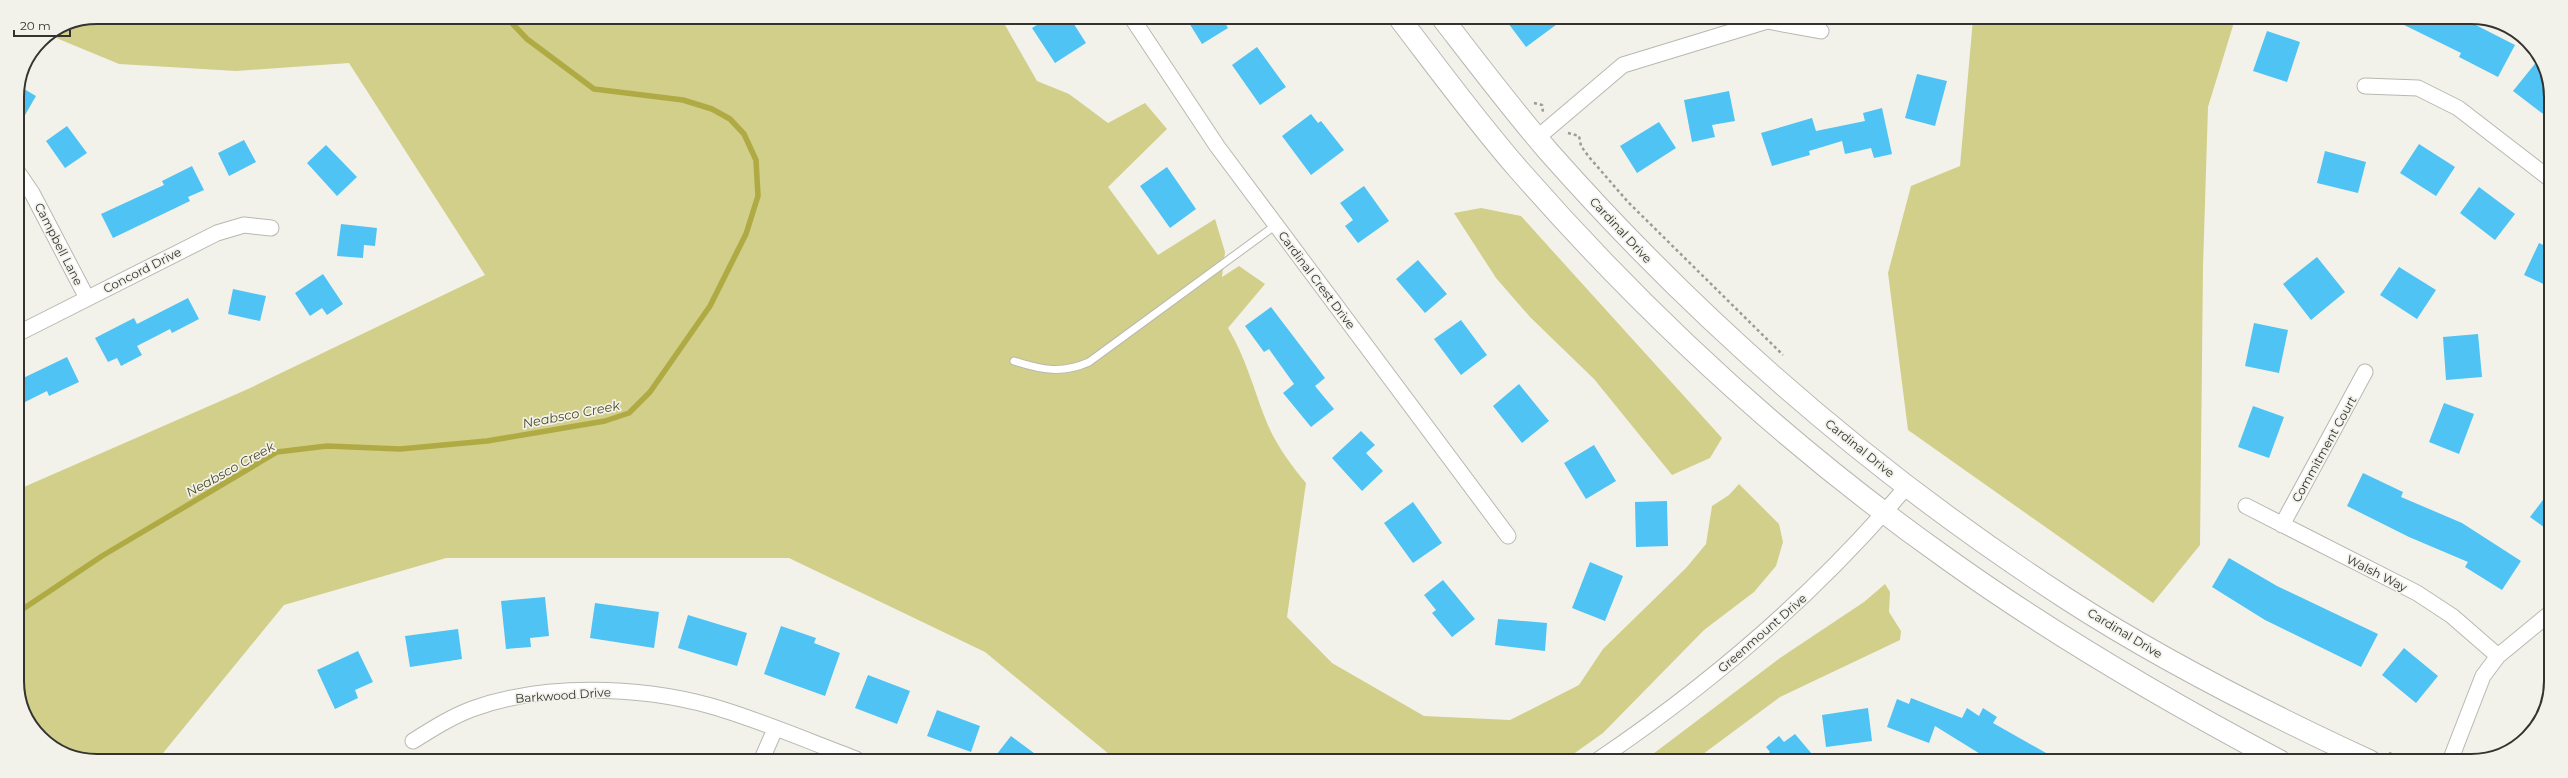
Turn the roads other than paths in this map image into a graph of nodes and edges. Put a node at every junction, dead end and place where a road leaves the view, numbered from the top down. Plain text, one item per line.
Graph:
1 (1136, 24) edge
2 (1405, 24) edge
3 (1447, 24) edge
4 (1757, 24) edge
5 (1783, 24) edge
6 (1821, 31) dead end
7 (2365, 86) dead end
8 (1538, 138) junction
9 (2544, 174) edge
10 (24, 181) edge
11 (1276, 225) junction
12 (271, 228) dead end
13 (87, 298) junction
14 (24, 330) edge
15 (1014, 361) dead end
16 (2365, 372) dead end
17 (1907, 486) junction
18 (2246, 506) dead end
19 (1884, 513) junction
20 (2282, 525) junction
21 (1508, 536) dead end
22 (2544, 618) edge
23 (2498, 656) junction
24 (775, 729) junction
25 (413, 741) dead end
26 (764, 754) edge
27 (842, 754) edge
28 (1606, 754) edge
29 (2267, 754) edge
30 (2373, 754) edge
31 (2453, 754) edge

1 - 11 street, Cardinal Crest Drive
2 - 19 main road
3 - 8 main road, Cardinal Drive
4 - 8 street
5 - 6 street
7 - 9 street
8 - 17 main road, Cardinal Drive
10 - 13 street, Campbell Lane
11 - 15 lane
11 - 21 street, Cardinal Crest Drive
12 - 13 street, Concord Drive
13 - 14 street, Concord Drive
16 - 20 street, Commitment Court
17 - 19 street, Greenmount Drive
17 - 30 main road, Cardinal Drive
18 - 20 street, Walsh Way
19 - 28 street, Greenmount Drive
19 - 29 main road
20 - 23 street, Walsh Way
22 - 23 street
23 - 31 street
24 - 25 street, Barkwood Drive
24 - 26 street
24 - 27 street, Barkwood Drive

